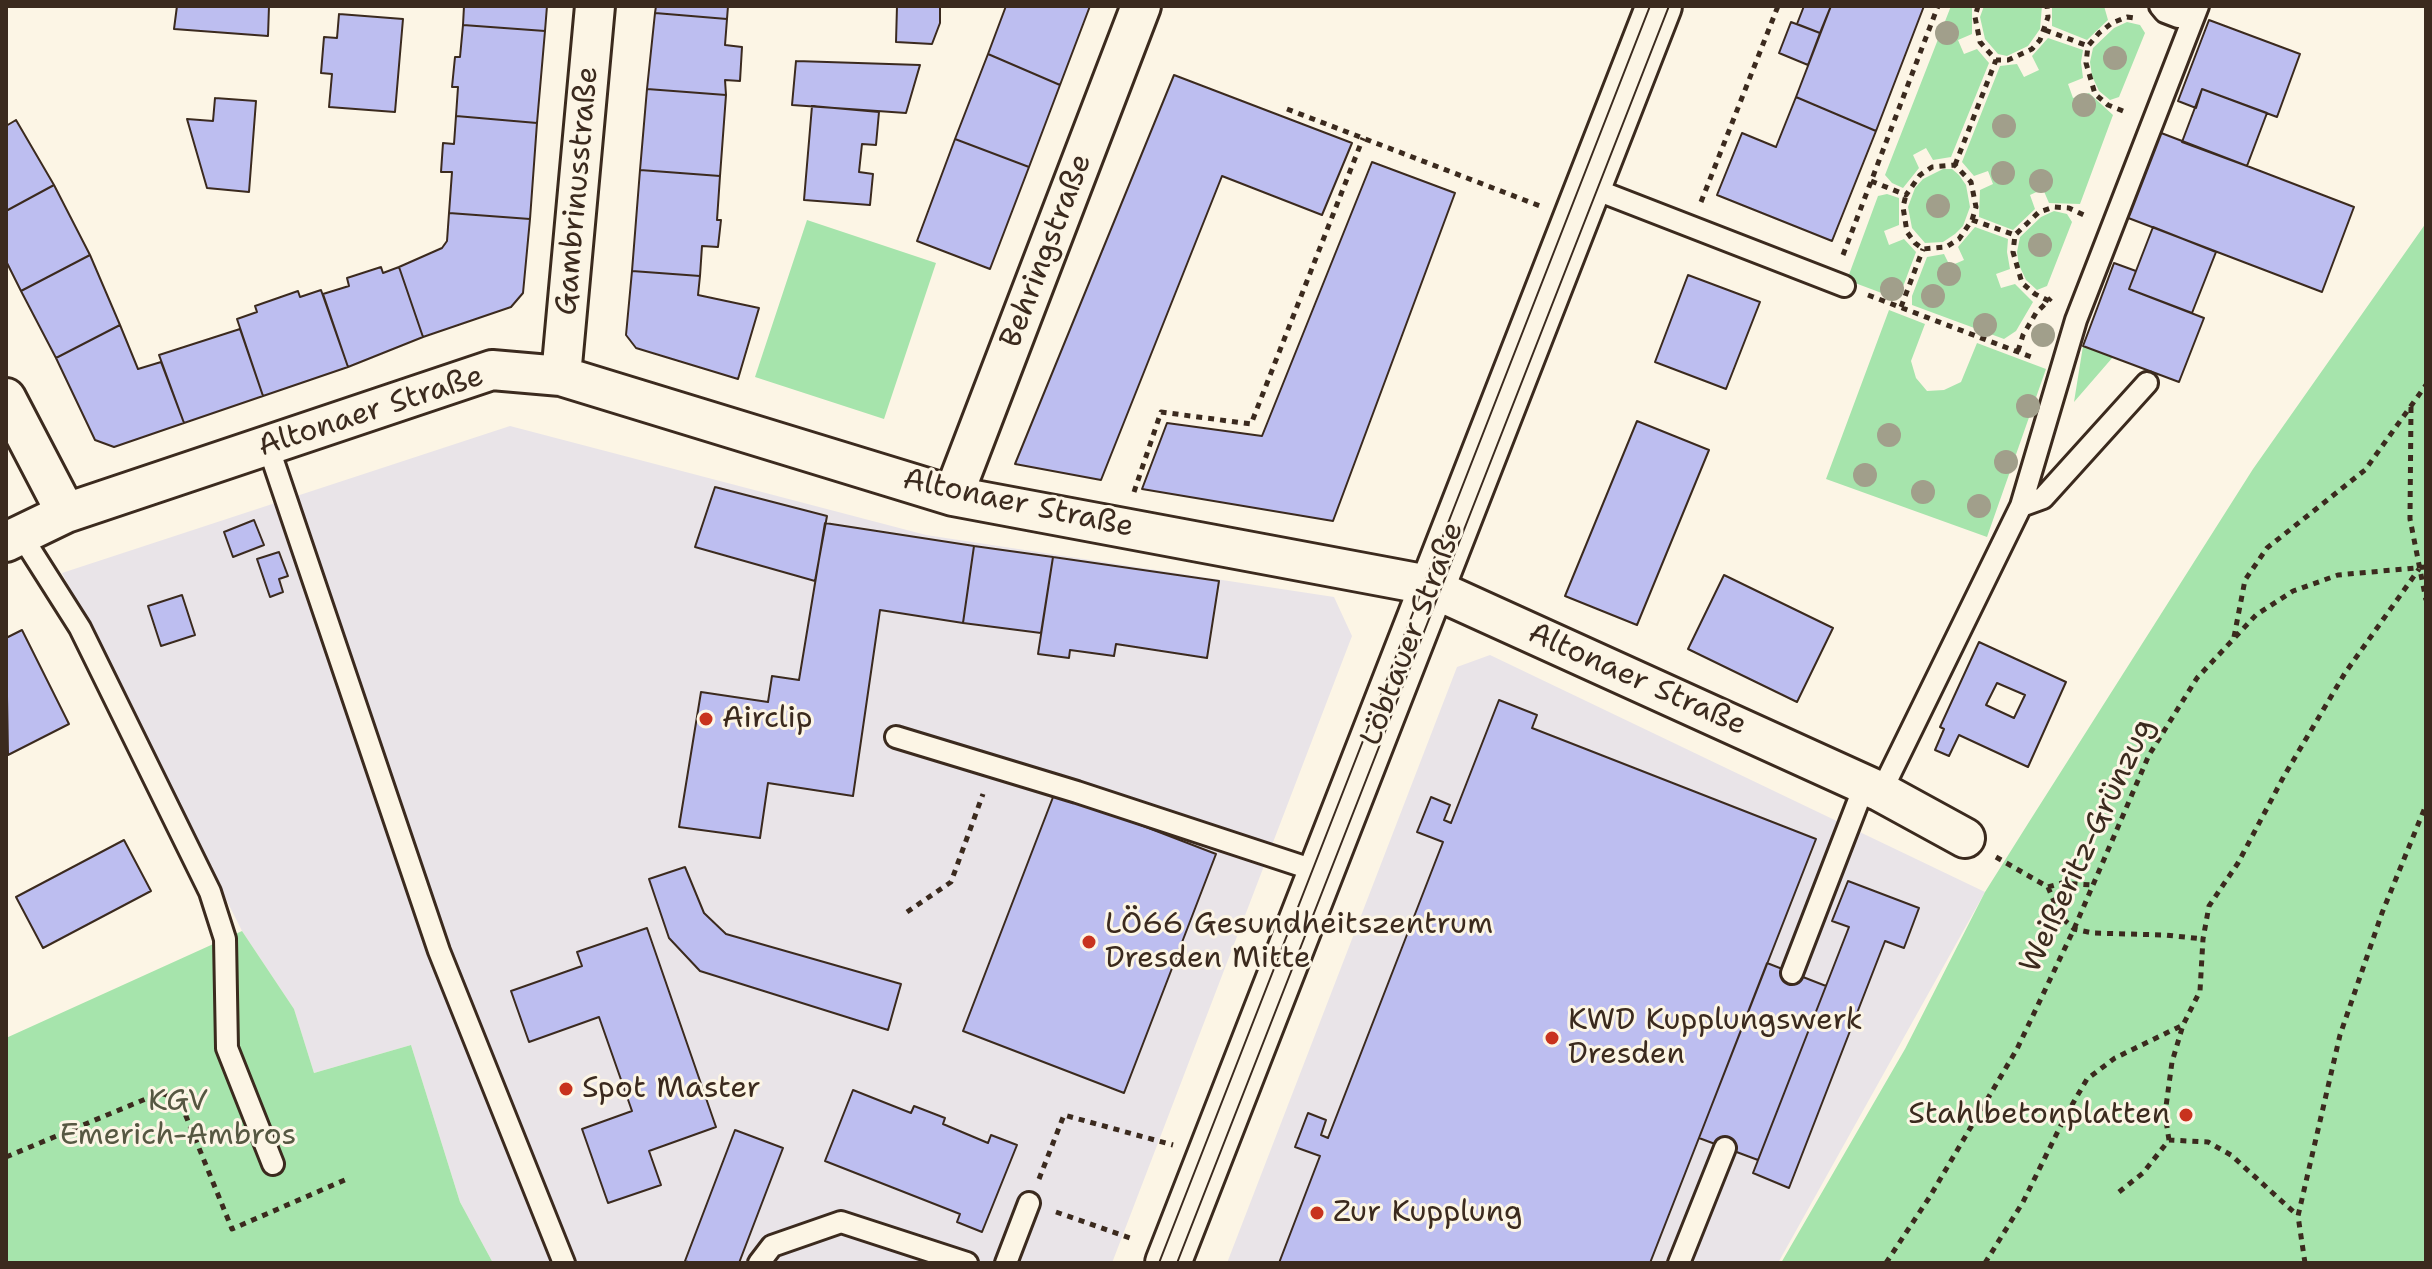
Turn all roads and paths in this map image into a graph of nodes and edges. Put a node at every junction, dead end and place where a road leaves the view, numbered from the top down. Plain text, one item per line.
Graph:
1 (595, 6) edge
2 (1141, 6) edge
3 (1659, 6) edge
4 (1778, 6) edge
5 (1938, 6) edge
6 (1978, 6) edge
7 (2047, 6) edge
8 (2160, 6) edge
9 (2198, 6) edge
10 (2142, 19) dead end
11 (2045, 30) junction
12 (2088, 46) junction
13 (1996, 60) junction
14 (1287, 109) dead end
15 (2123, 111) dead end
16 (1363, 138) junction
17 (1955, 165) junction
18 (1871, 181) junction
19 (1906, 195) dead end
20 (1582, 203) junction
21 (2084, 215) dead end
22 (1972, 220) junction
23 (1691, 227) junction
24 (2015, 235) junction
25 (1923, 249) junction
26 (1839, 283) junction
27 (2050, 301) dead end
28 (1901, 307) junction
29 (2061, 368) junction
30 (561, 376) junction
31 (2147, 383) dead end
32 (2426, 385) edge
33 (6, 398) edge
34 (2411, 407) junction
35 (268, 446) junction
36 (953, 496) junction
37 (2021, 506) junction
38 (66, 513) junction
39 (1122, 527) junction
40 (13, 538) edge
41 (2423, 568) edge
42 (1431, 587) junction
43 (2426, 600) edge
44 (2234, 638) junction
45 (896, 737) dead end
46 (993, 767) junction
47 (1873, 788) junction
48 (2426, 805) edge
49 (1965, 838) joint
50 (1320, 872) junction
51 (2092, 885) junction
52 (2048, 887) junction
53 (907, 912) dead end
54 (2074, 929) junction
55 (2203, 939) junction
56 (1792, 973) dead end
57 (2183, 1025) junction
58 (2169, 1140) junction
59 (1725, 1148) dead end
60 (1210, 1155) junction
61 (6, 1157) edge
62 (273, 1164) dead end
63 (347, 1179) dead end
64 (2119, 1192) dead end
65 (1029, 1203) junction
66 (2298, 1216) junction
67 (1170, 1258) edge
68 (564, 1263) edge
69 (759, 1263) edge
70 (967, 1263) edge
71 (1006, 1263) edge
72 (1679, 1263) edge
73 (1886, 1263) edge
74 (1985, 1263) edge
75 (2305, 1263) edge

1 - 30 street, Gambrinusstraße
2 - 36 street, Behringstraße
3 - 20 main road, Löbtauer Straße
4 - 23 path
5 - 18 path
6 - 13 path
7 - 11 path
8 - 9 lane
9 - 29 lane
10 - 12 path
11 - 12 path
11 - 13 path
12 - 15 path
13 - 17 path
14 - 16 path
16 - 20 path
16 - 39 path
17 - 18 path
17 - 22 path
18 - 26 path
19 - 25 path
20 - 23 lane
20 - 42 main road, Löbtauer Straße
21 - 24 path
22 - 24 path
22 - 25 path
23 - 26 lane
24 - 27 path
25 - 28 path
26 - 28 path
28 - 29 path
29 - 37 lane
30 - 35 street, Altonaer Straße
30 - 36 street, Altonaer Straße
31 - 37 lane
32 - 34 path
33 - 38 street
34 - 41 path
34 - 44 path
35 - 38 street, Altonaer Straße
35 - 68 lane
36 - 39 street, Altonaer Straße
37 - 47 lane
38 - 40 street, Altonaer Straße
39 - 42 street, Altonaer Straße
40 - 62 lane
41 - 43 path
41 - 44 path, Weißeritz-Grünzug
41 - 55 path
42 - 47 street, Altonaer Straße
42 - 50 main road, Löbtauer Straße
44 - 51 path, Weißeritz-Grünzug
45 - 46 lane
46 - 50 lane
46 - 53 path
47 - 49 street, Altonaer Straße
47 - 56 lane
48 - 66 path
49 - 52 path
50 - 60 main road, Löbtauer Straße
51 - 52 path
51 - 54 path, Weißeritz-Grünzug
52 - 54 path
54 - 55 path
54 - 73 path, Weißeritz-Grünzug
55 - 57 path
57 - 58 path
57 - 74 path
58 - 64 path
58 - 66 path
59 - 72 lane
60 - 65 path
60 - 67 main road, Löbtauer Straße
61 - 63 path
65 - 67 path
65 - 71 lane
66 - 75 path
69 - 70 lane

